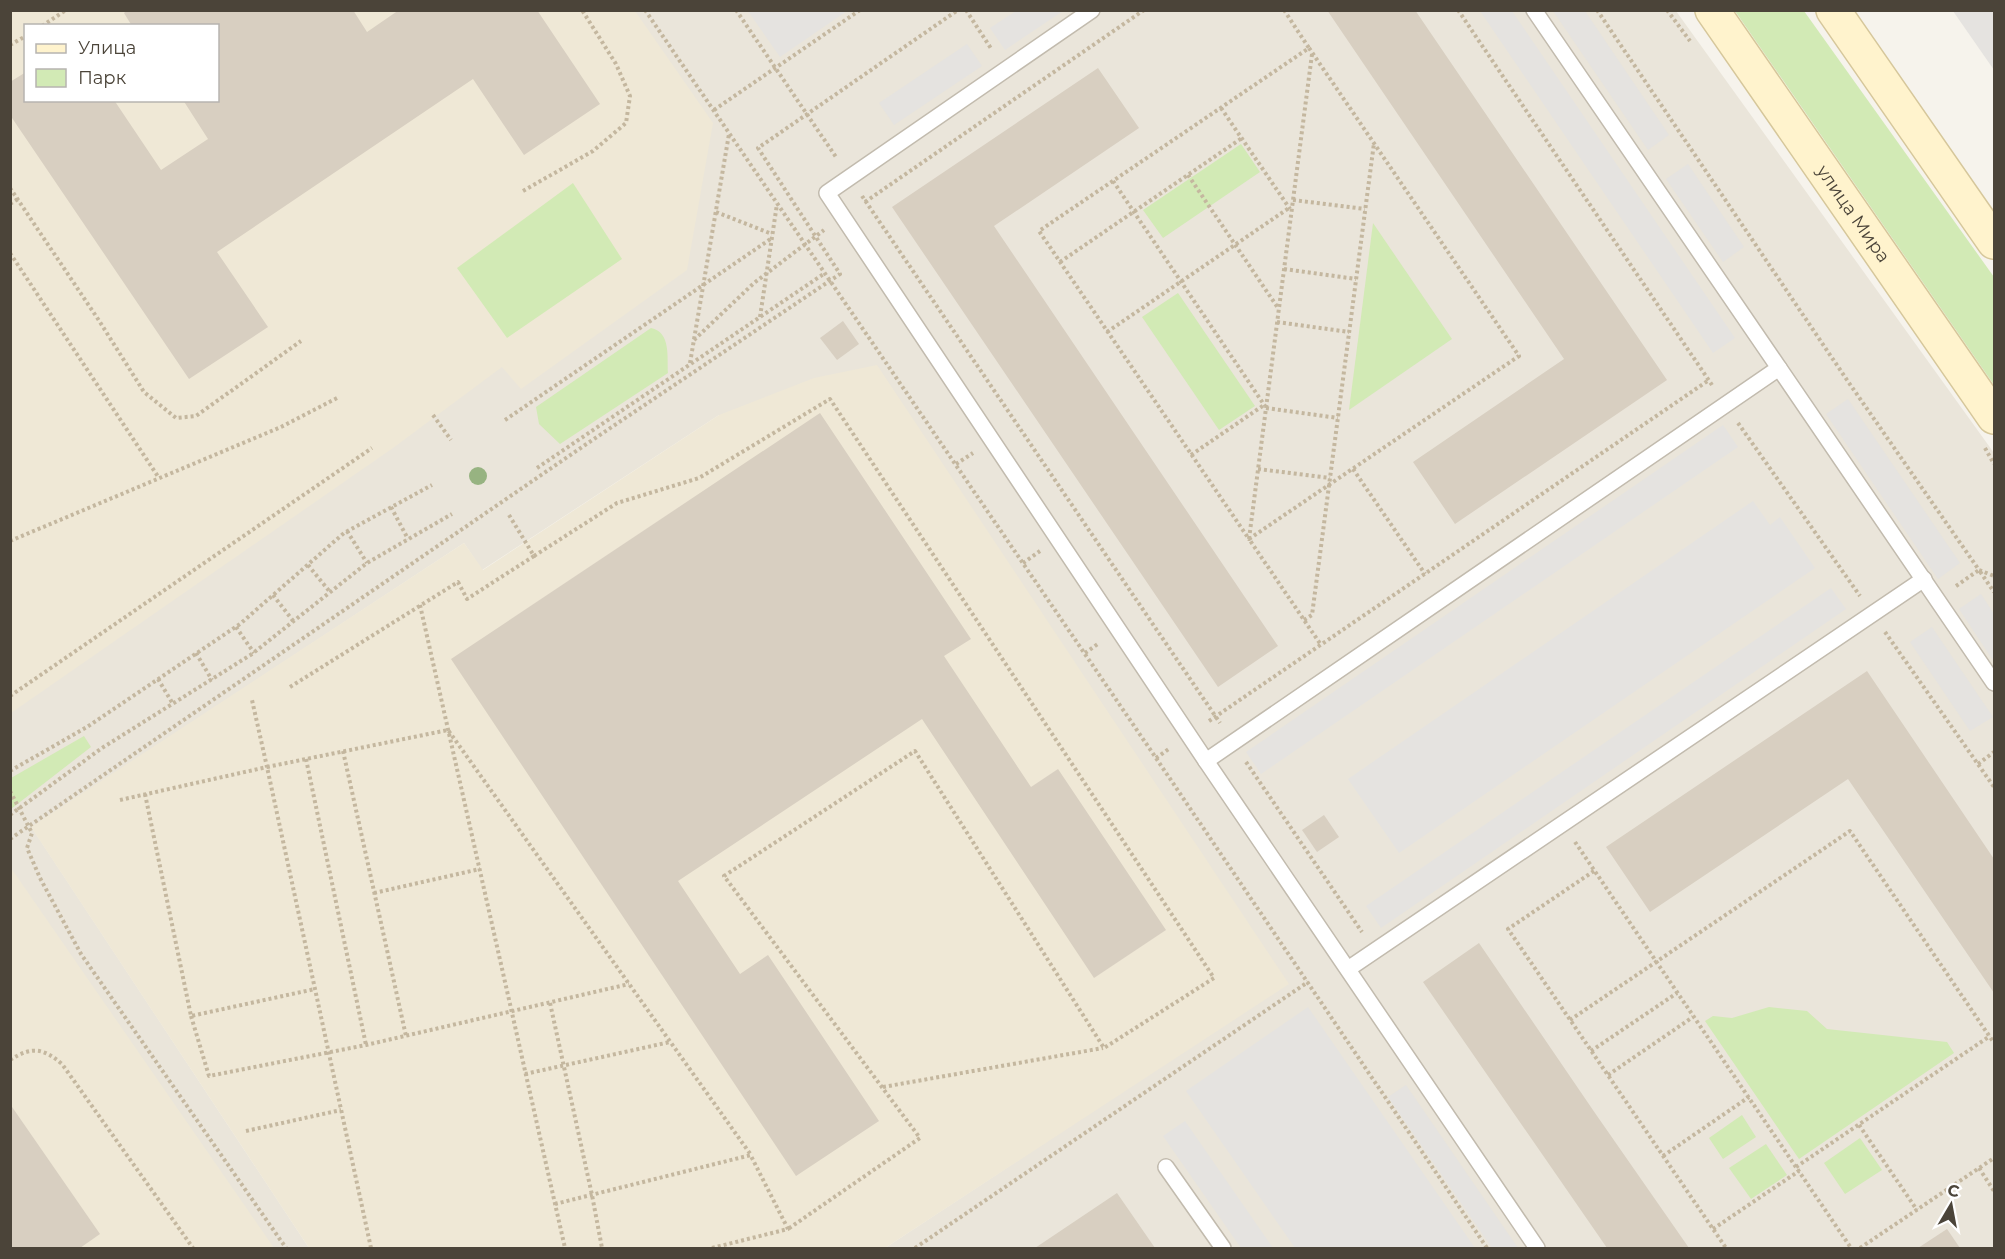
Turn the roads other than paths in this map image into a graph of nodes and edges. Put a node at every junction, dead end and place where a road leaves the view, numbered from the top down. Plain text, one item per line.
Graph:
1 (1092, 10) edge
2 (1534, 10) edge
3 (1712, 10) edge
4 (1833, 10) edge
5 (1995, 242) edge
6 (1779, 368) junction
7 (1995, 417) edge
8 (1924, 579) junction
9 (1995, 683) edge
10 (1206, 761) junction
11 (1348, 969) junction
12 (1166, 1167) dead end
13 (1223, 1248) edge
14 (1537, 1248) edge

1 - 10 lane
2 - 6 lane
3 - 7 main road, улица Мира
4 - 5 main road
6 - 8 lane
6 - 10 lane
8 - 9 lane
8 - 11 lane
10 - 11 lane
11 - 14 lane
12 - 13 lane

